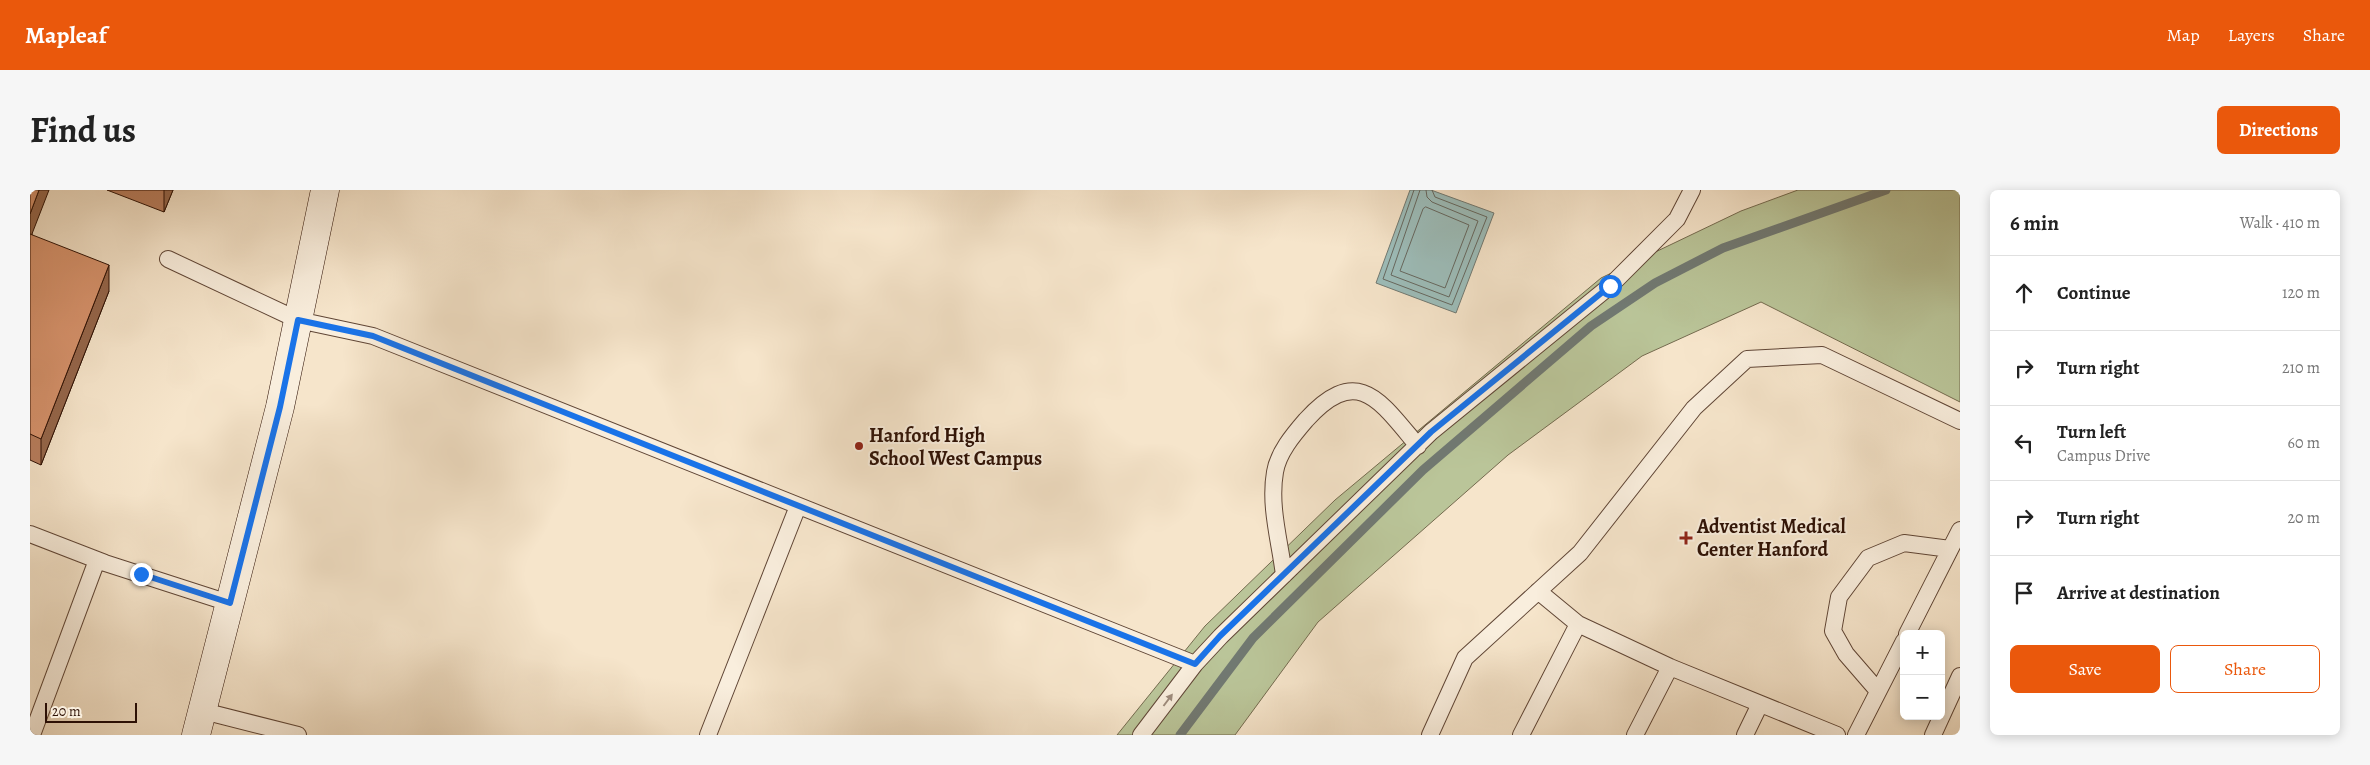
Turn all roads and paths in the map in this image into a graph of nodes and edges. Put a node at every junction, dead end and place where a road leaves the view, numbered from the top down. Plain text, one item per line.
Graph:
1 (325, 190) edge
2 (1692, 190) edge
3 (168, 259) dead end
4 (298, 320) junction
5 (1960, 421) edge
6 (1418, 446) junction
7 (798, 506) junction
8 (1960, 530) edge
9 (30, 534) edge
10 (1950, 549) junction
11 (97, 560) junction
12 (1284, 575) junction
13 (1538, 591) junction
14 (230, 603) junction
15 (1578, 624) junction
16 (1910, 630) edge
17 (1900, 649) edge
18 (1195, 664) junction
19 (1670, 667) junction
20 (1960, 676) edge
21 (1878, 691) junction
22 (1760, 704) junction
23 (199, 723) edge
24 (32, 735) edge
25 (298, 735) edge
26 (708, 735) edge
27 (1141, 735) edge
28 (1430, 735) edge
29 (1521, 735) edge
30 (1635, 735) edge
31 (1745, 735) edge
32 (1837, 735) edge
33 (1856, 735) edge
34 (1933, 735) edge

1 - 4 street
2 - 6 lane
3 - 4 lane
4 - 7 lane
4 - 14 street
5 - 13 lane
6 - 12 lane
6 - 12 lane
7 - 18 lane
7 - 26 lane
8 - 10 lane
9 - 11 lane
10 - 16 lane
10 - 21 lane
11 - 14 lane
11 - 24 lane
12 - 18 lane
13 - 15 lane
13 - 28 lane
14 - 23 street
15 - 19 lane
15 - 29 lane
17 - 21 lane
27 -> 18 lane
19 - 22 lane
19 - 30 lane
20 - 34 lane
21 - 33 lane
22 - 31 lane
22 - 32 lane
23 - 25 lane

